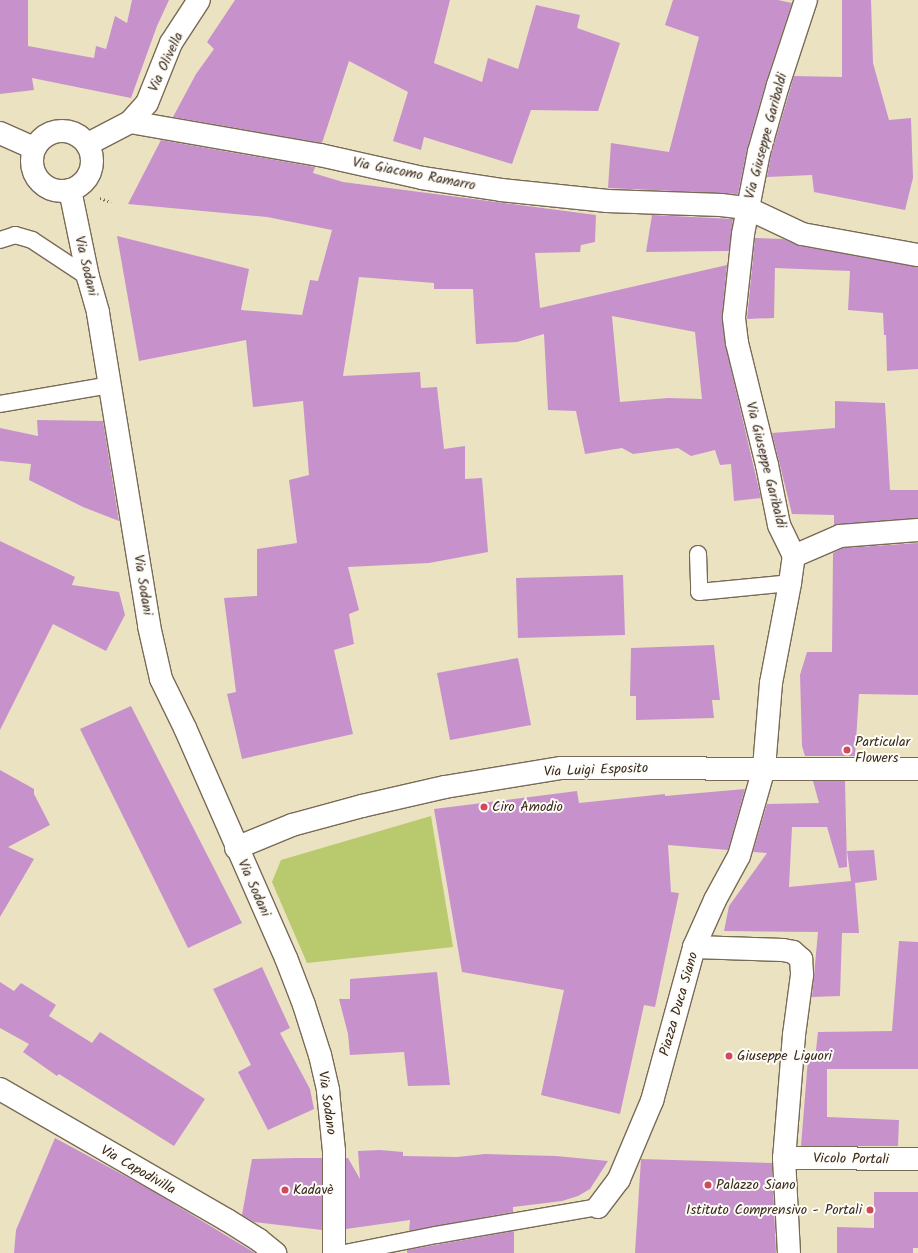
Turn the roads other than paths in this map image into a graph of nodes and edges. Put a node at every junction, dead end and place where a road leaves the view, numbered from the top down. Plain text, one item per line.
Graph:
1 (199, 0) edge
2 (806, 0) edge
3 (130, 122) junction
4 (0, 133) edge
5 (88, 144) junction
6 (34, 148) junction
7 (70, 190) junction
8 (747, 208) junction
9 (0, 240) edge
10 (918, 255) edge
11 (88, 277) junction
12 (110, 385) junction
13 (0, 404) edge
14 (918, 530) edge
15 (698, 554) dead end
16 (794, 556) junction
17 (790, 583) junction
18 (764, 768) junction
19 (918, 768) edge
20 (236, 848) junction
21 (694, 946) junction
22 (286, 958) joint
23 (0, 1089) edge
24 (784, 1158) junction
25 (918, 1159) edge
26 (598, 1206) joint
27 (275, 1253) edge
28 (334, 1253) edge
29 (345, 1253) edge
30 (789, 1253) edge

1 - 3 street, Via Olivella
2 - 8 street, Via Giuseppe Garibaldi
3 - 5 street
3 - 8 street, Via Giacomo Ramarro
4 - 6 street
5 - 6 street
5 - 7 street
6 - 7 street
7 - 11 street, Via Sodani
8 - 10 street, Via Giacomo Ramarro
8 - 16 street, Via Giuseppe Garibaldi
9 - 11 lane
11 - 12 street, Via Sodani
12 - 13 lane
12 - 20 street, Via Sodani
14 - 16 street
15 - 17 lane
16 - 17 street
17 - 18 street
18 - 19 street, Via Luigi Esposito
18 - 20 street, Via Luigi Esposito
18 - 21 street
20 - 22 street, Via Sodani
21 - 24 street, Piazza Duca Siano
21 - 26 street, Piazza Duca Siano
22 - 28 street, Via Sodano
23 - 27 street, Via Capodivilla
24 - 25 street, Vicolo Portali
24 - 30 street
26 - 29 lane

